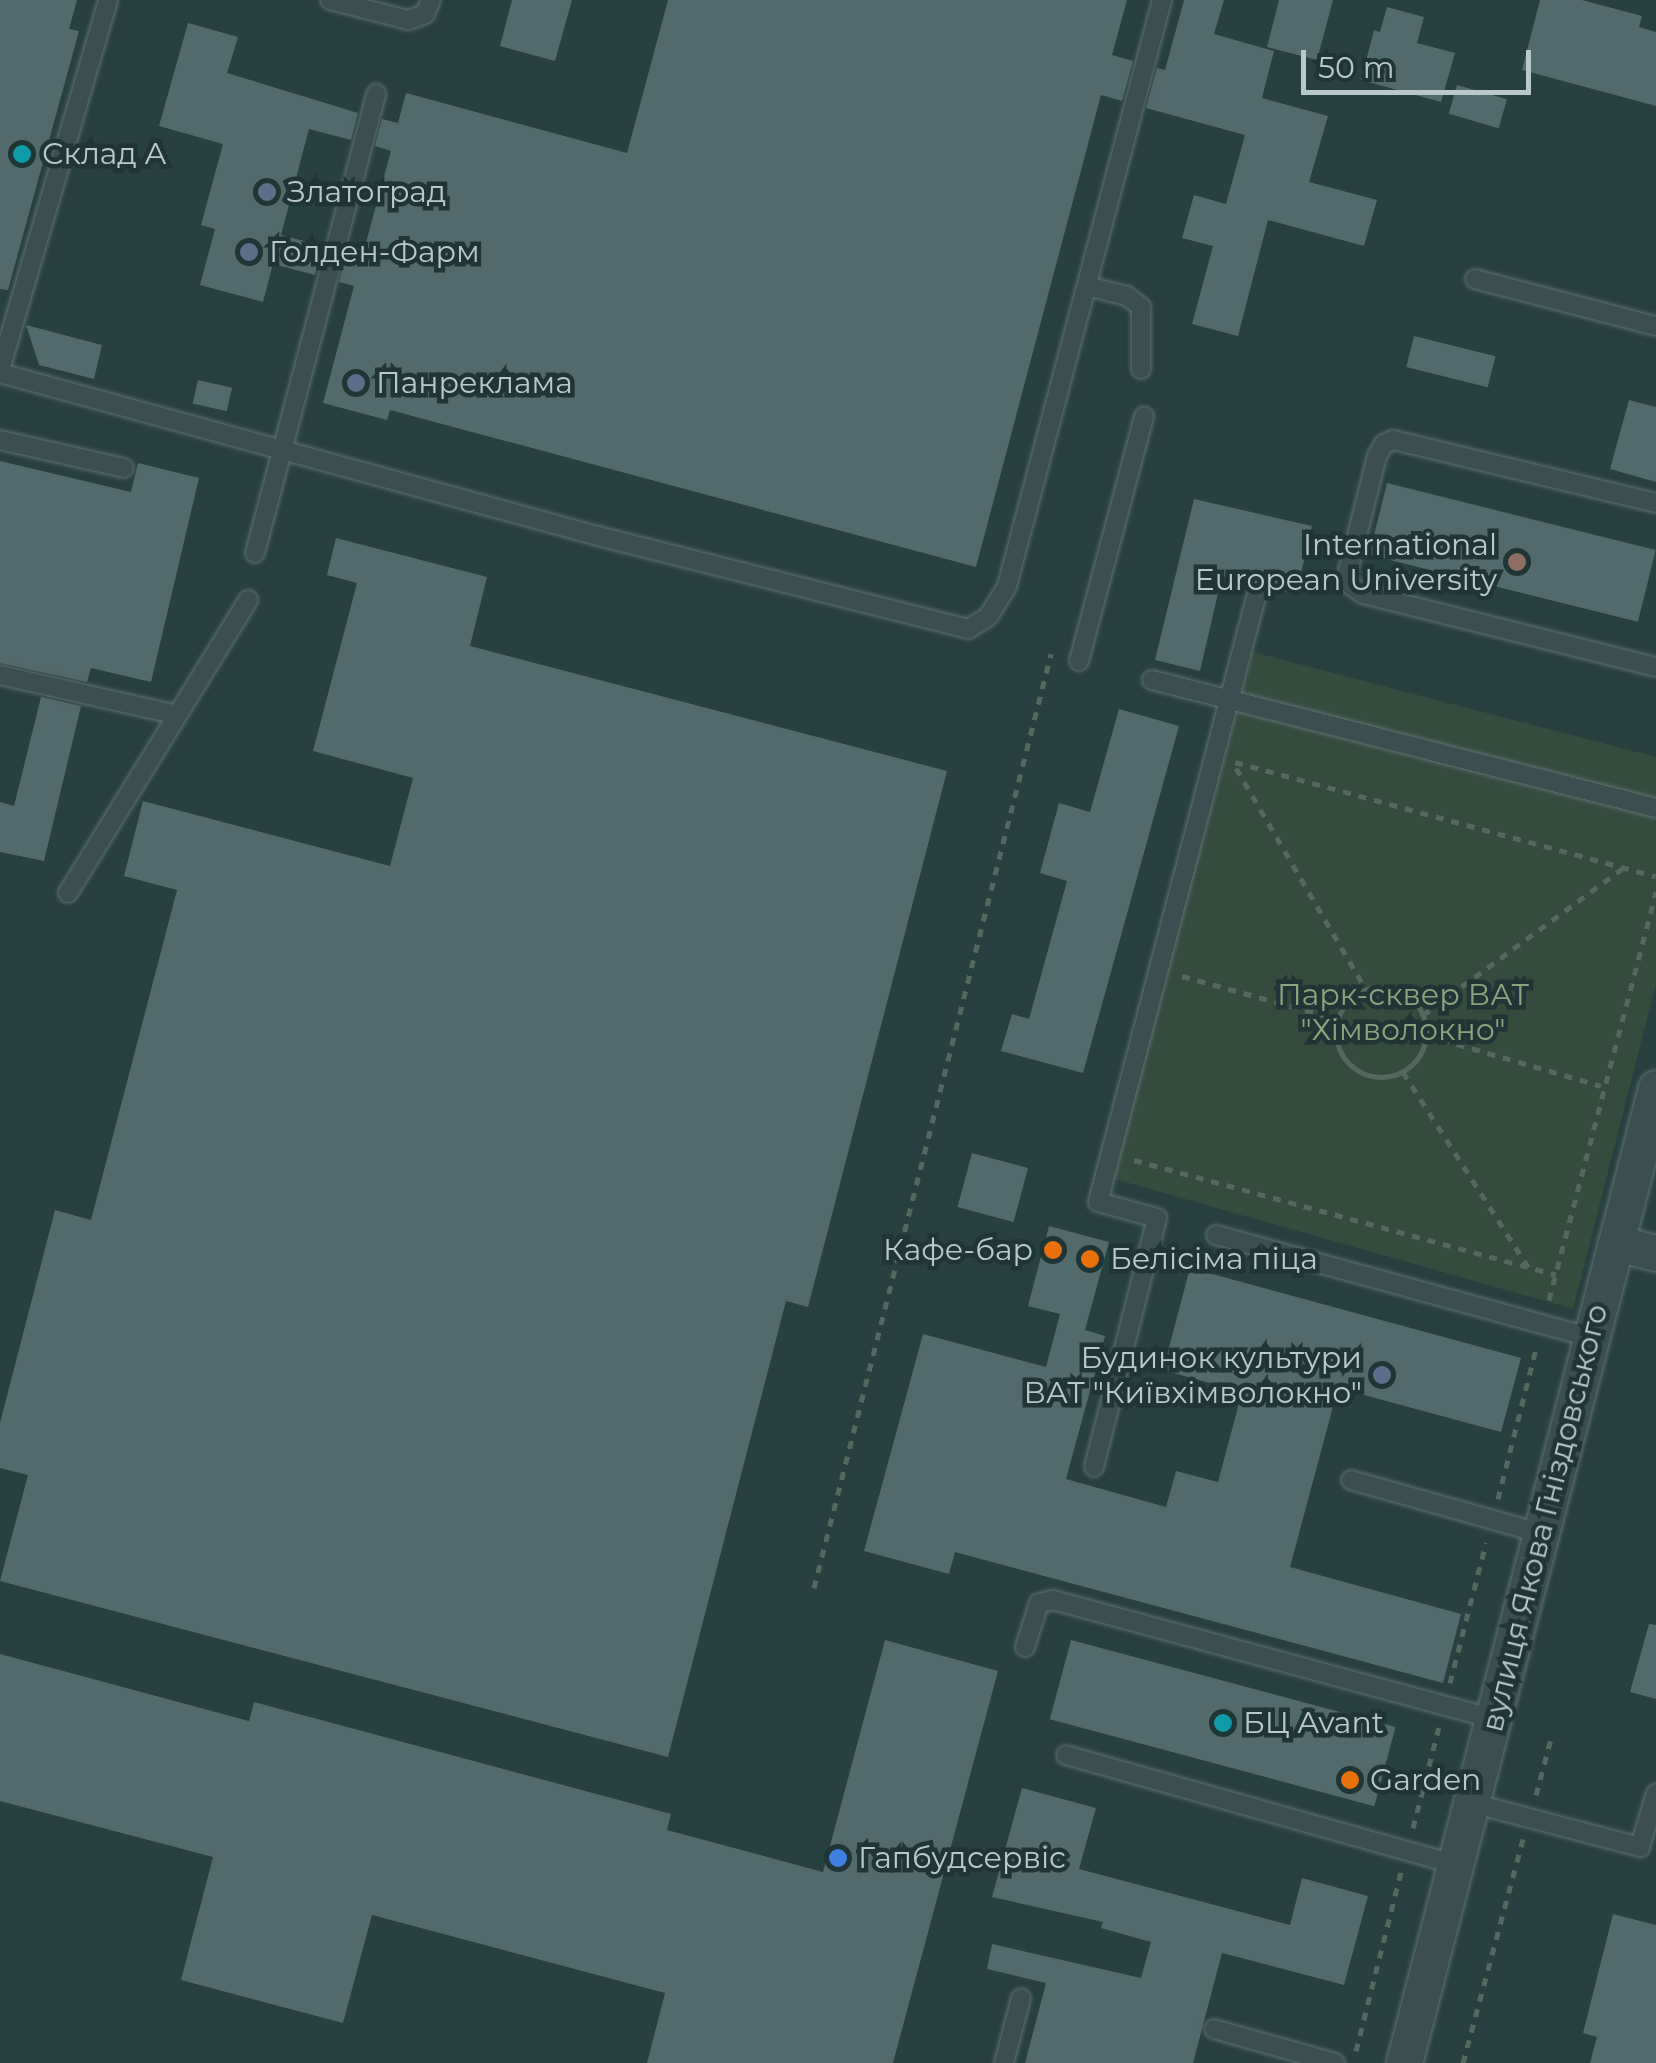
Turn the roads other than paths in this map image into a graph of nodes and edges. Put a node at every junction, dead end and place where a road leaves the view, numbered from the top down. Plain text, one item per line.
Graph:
1 (108, 0) edge
2 (330, 0) edge
3 (431, 0) edge
4 (1162, 0) edge
5 (376, 94) dead end
6 (1475, 279) dead end
7 (1087, 286) junction
8 (1656, 326) edge
9 (1142, 369) dead end
10 (0, 372) edge
11 (1144, 416) dead end
12 (0, 440) edge
13 (282, 449) junction
14 (124, 468) dead end
15 (1656, 503) edge
16 (254, 553) dead end
17 (1256, 598) dead end
18 (248, 600) dead end
19 (1078, 660) dead end
20 (1656, 667) edge
21 (0, 675) edge
22 (1152, 680) dead end
23 (1230, 700) junction
24 (177, 715) junction
25 (1656, 808) edge
26 (68, 893) dead end
27 (1655, 1097) edge
28 (1216, 1234) dead end
29 (1616, 1243) junction
30 (1656, 1253) edge
31 (1592, 1338) junction
32 (1094, 1467) dead end
33 (1352, 1480) dead end
34 (1543, 1534) junction
35 (1024, 1646) dead end
36 (1494, 1719) junction
37 (1066, 1755) dead end
38 (1656, 1793) edge
39 (1472, 1803) junction
40 (1457, 1865) junction
41 (1021, 1998) dead end
42 (1214, 2029) dead end
43 (1004, 2063) edge
44 (1335, 2063) edge
45 (1404, 2063) edge

1 - 10 lane
2 - 3 lane
4 - 7 lane
5 - 13 lane
6 - 8 lane
7 - 9 lane
7 - 13 lane
10 - 13 lane
11 - 19 lane
12 - 14 lane
13 - 16 lane
15 - 20 lane
17 - 23 lane
18 - 24 lane
21 - 24 lane
22 - 23 lane
23 - 25 lane
23 - 32 lane
24 - 26 lane
27 - 29 street, вулиця Якова Гніздовського
28 - 31 lane
29 - 30 street
29 - 31 street, вулиця Якова Гніздовського
31 - 34 street, вулиця Якова Гніздовського
33 - 34 lane
34 - 36 street, вулиця Якова Гніздовського
35 - 36 lane
36 - 39 street, вулиця Якова Гніздовського
37 - 40 lane
38 - 39 lane
39 - 40 street, вулиця Якова Гніздовського
40 - 45 street, вулиця Якова Гніздовського
41 - 43 lane
42 - 44 lane

